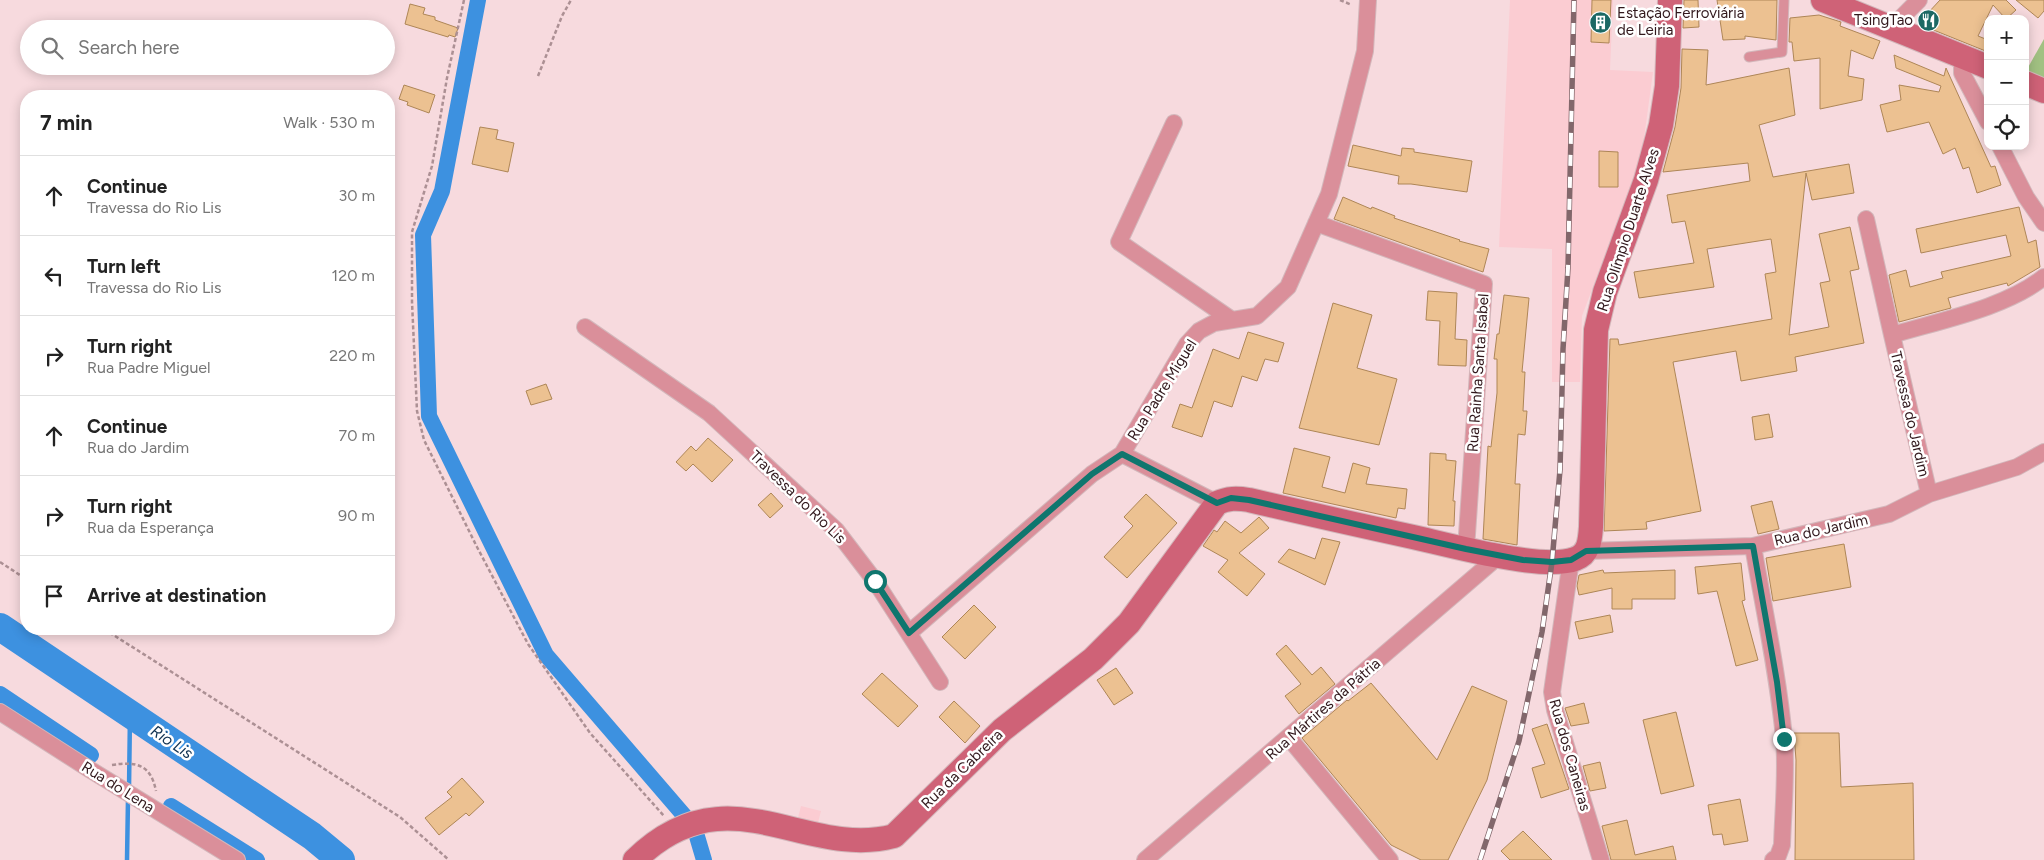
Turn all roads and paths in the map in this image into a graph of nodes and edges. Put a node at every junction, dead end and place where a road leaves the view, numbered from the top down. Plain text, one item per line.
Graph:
1 (464, 0) edge
2 (571, 0) edge
3 (1368, 0) edge
4 (1670, 0) edge
5 (1784, 0) edge
6 (1823, 0) edge
7 (1919, 0) edge
8 (1895, 29) junction
9 (1750, 57) dead end
10 (1964, 57) junction
11 (1984, 65) edge
12 (538, 76) dead end
13 (2029, 85) edge
14 (2044, 91) edge
15 (1984, 114) edge
16 (1174, 123) dead end
17 (2002, 150) edge
18 (1866, 219) dead end
19 (1316, 223) junction
20 (2044, 223) edge
21 (2044, 277) edge
22 (1232, 320) junction
23 (585, 326) dead end
24 (1892, 334) junction
25 (2044, 452) edge
26 (1122, 454) junction
27 (1929, 494) junction
28 (1217, 503) junction
29 (1753, 546) junction
30 (1466, 549) junction
31 (1500, 555) junction
32 (1578, 556) junction
33 (0, 562) edge
34 (20, 575) edge
35 (909, 633) junction
36 (113, 635) edge
37 (940, 682) dead end
38 (0, 712) edge
39 (1289, 738) junction
40 (118, 764) dead end
41 (160, 812) junction
42 (676, 830) junction
43 (237, 860) edge
44 (449, 860) edge
45 (635, 860) edge
46 (1145, 860) edge
47 (1390, 860) edge
48 (1601, 860) edge
49 (1773, 860) edge

1 - 42 path
2 - 12 path
3 - 19 street, Rua Padre Miguel
4 - 32 main road, Rua Olímpio Duarte Alves
5 - 9 lane
6 - 8 main road
7 - 8 street
8 - 10 main road
10 - 11 main road
10 - 15 street
13 - 14 main road
16 - 22 street
17 - 20 street
18 - 24 street, Travessa do Jardim
19 - 22 street, Rua Padre Miguel
19 - 30 street, Rua Rainha Santa Isabel
21 - 24 street
22 - 26 street, Rua Padre Miguel
23 - 35 street, Travessa do Rio Lis
24 - 27 street, Travessa do Jardim
25 - 27 street, Rua do Jardim
26 - 28 street, Rua Padre Miguel
26 - 35 street
27 - 29 street, Rua do Jardim
28 - 30 main road
28 - 42 main road, Rua da Cabreira
29 - 32 street, Rua do Jardim
29 - 49 street
30 - 31 main road
31 - 32 main road
31 - 39 street, Rua Mártires da Pátria
32 - 48 street, Rua dos Caneiras
33 - 34 path
35 - 37 street, Travessa do Rio Lis
36 - 44 path
38 - 41 street, Rua do Lena
39 - 46 street, Rua Mártires da Pátria
39 - 47 street
40 - 41 path
41 - 43 street, Rua do Lena
42 - 45 main road, Rua da Cabreira

